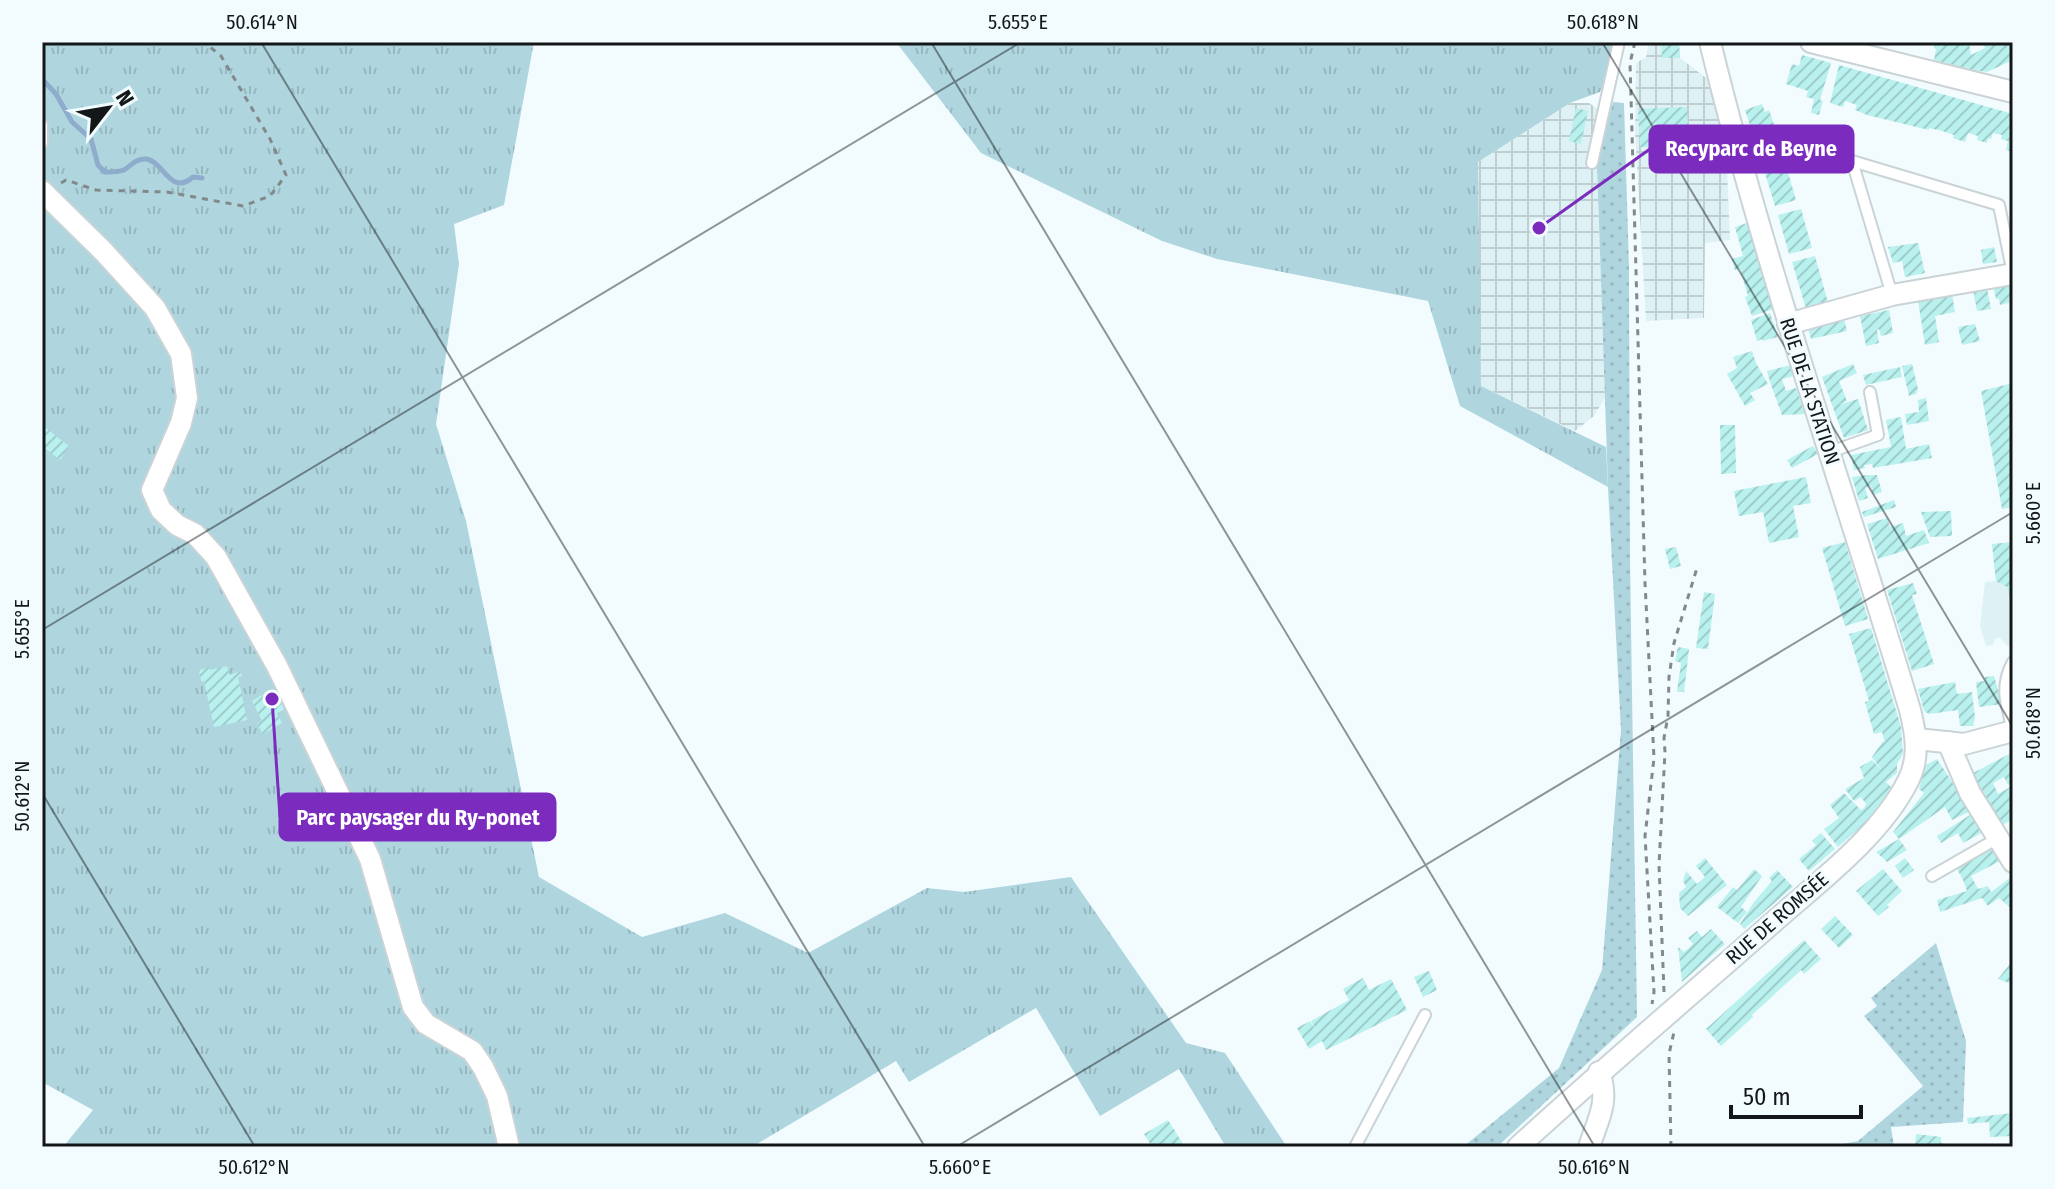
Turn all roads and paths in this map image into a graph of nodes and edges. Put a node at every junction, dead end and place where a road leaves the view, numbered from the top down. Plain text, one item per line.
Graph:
1 (204, 42) edge
2 (1619, 42) edge
3 (1635, 42) edge
4 (1710, 42) edge
5 (1811, 42) edge
6 (2011, 90) edge
7 (42, 125) edge
8 (42, 143) edge
9 (1592, 163) dead end
10 (43, 191) edge
11 (2013, 274) edge
12 (1892, 295) junction
13 (1788, 324) junction
14 (1870, 392) dead end
15 (1830, 452) junction
16 (1697, 568) dead end
17 (2013, 662) edge
18 (2010, 735) edge
19 (1917, 739) junction
20 (1948, 742) junction
21 (1998, 838) junction
22 (2013, 862) edge
23 (1932, 876) dead end
24 (1654, 992) dead end
25 (1674, 1008) junction
26 (1425, 1015) dead end
27 (1669, 1054) dead end
28 (1599, 1072) junction
29 (509, 1147) edge
30 (1355, 1147) edge
31 (1518, 1147) edge
32 (1589, 1147) edge
33 (1671, 1147) edge

1 - 10 path
2 - 9 lane
3 - 24 path
4 - 13 street, RUE DE LA STATION
5 - 6 street
7 - 8 lane
10 - 29 street
11 - 12 street
11 - 12 lane
12 - 13 street
13 - 15 street, RUE DE LA STATION
14 - 15 lane
15 - 19 street, RUE DE LA STATION
16 - 25 path
17 - 18 lane
18 - 20 street
19 - 20 street
19 - 25 street, RUE DE ROMSÉE
20 - 21 street
21 - 22 street
21 - 23 lane
25 - 28 street, RUE DE ROMSÉE
26 - 30 lane
27 - 33 path
28 - 31 street, RUE DE ROMSÉE
28 - 32 street

